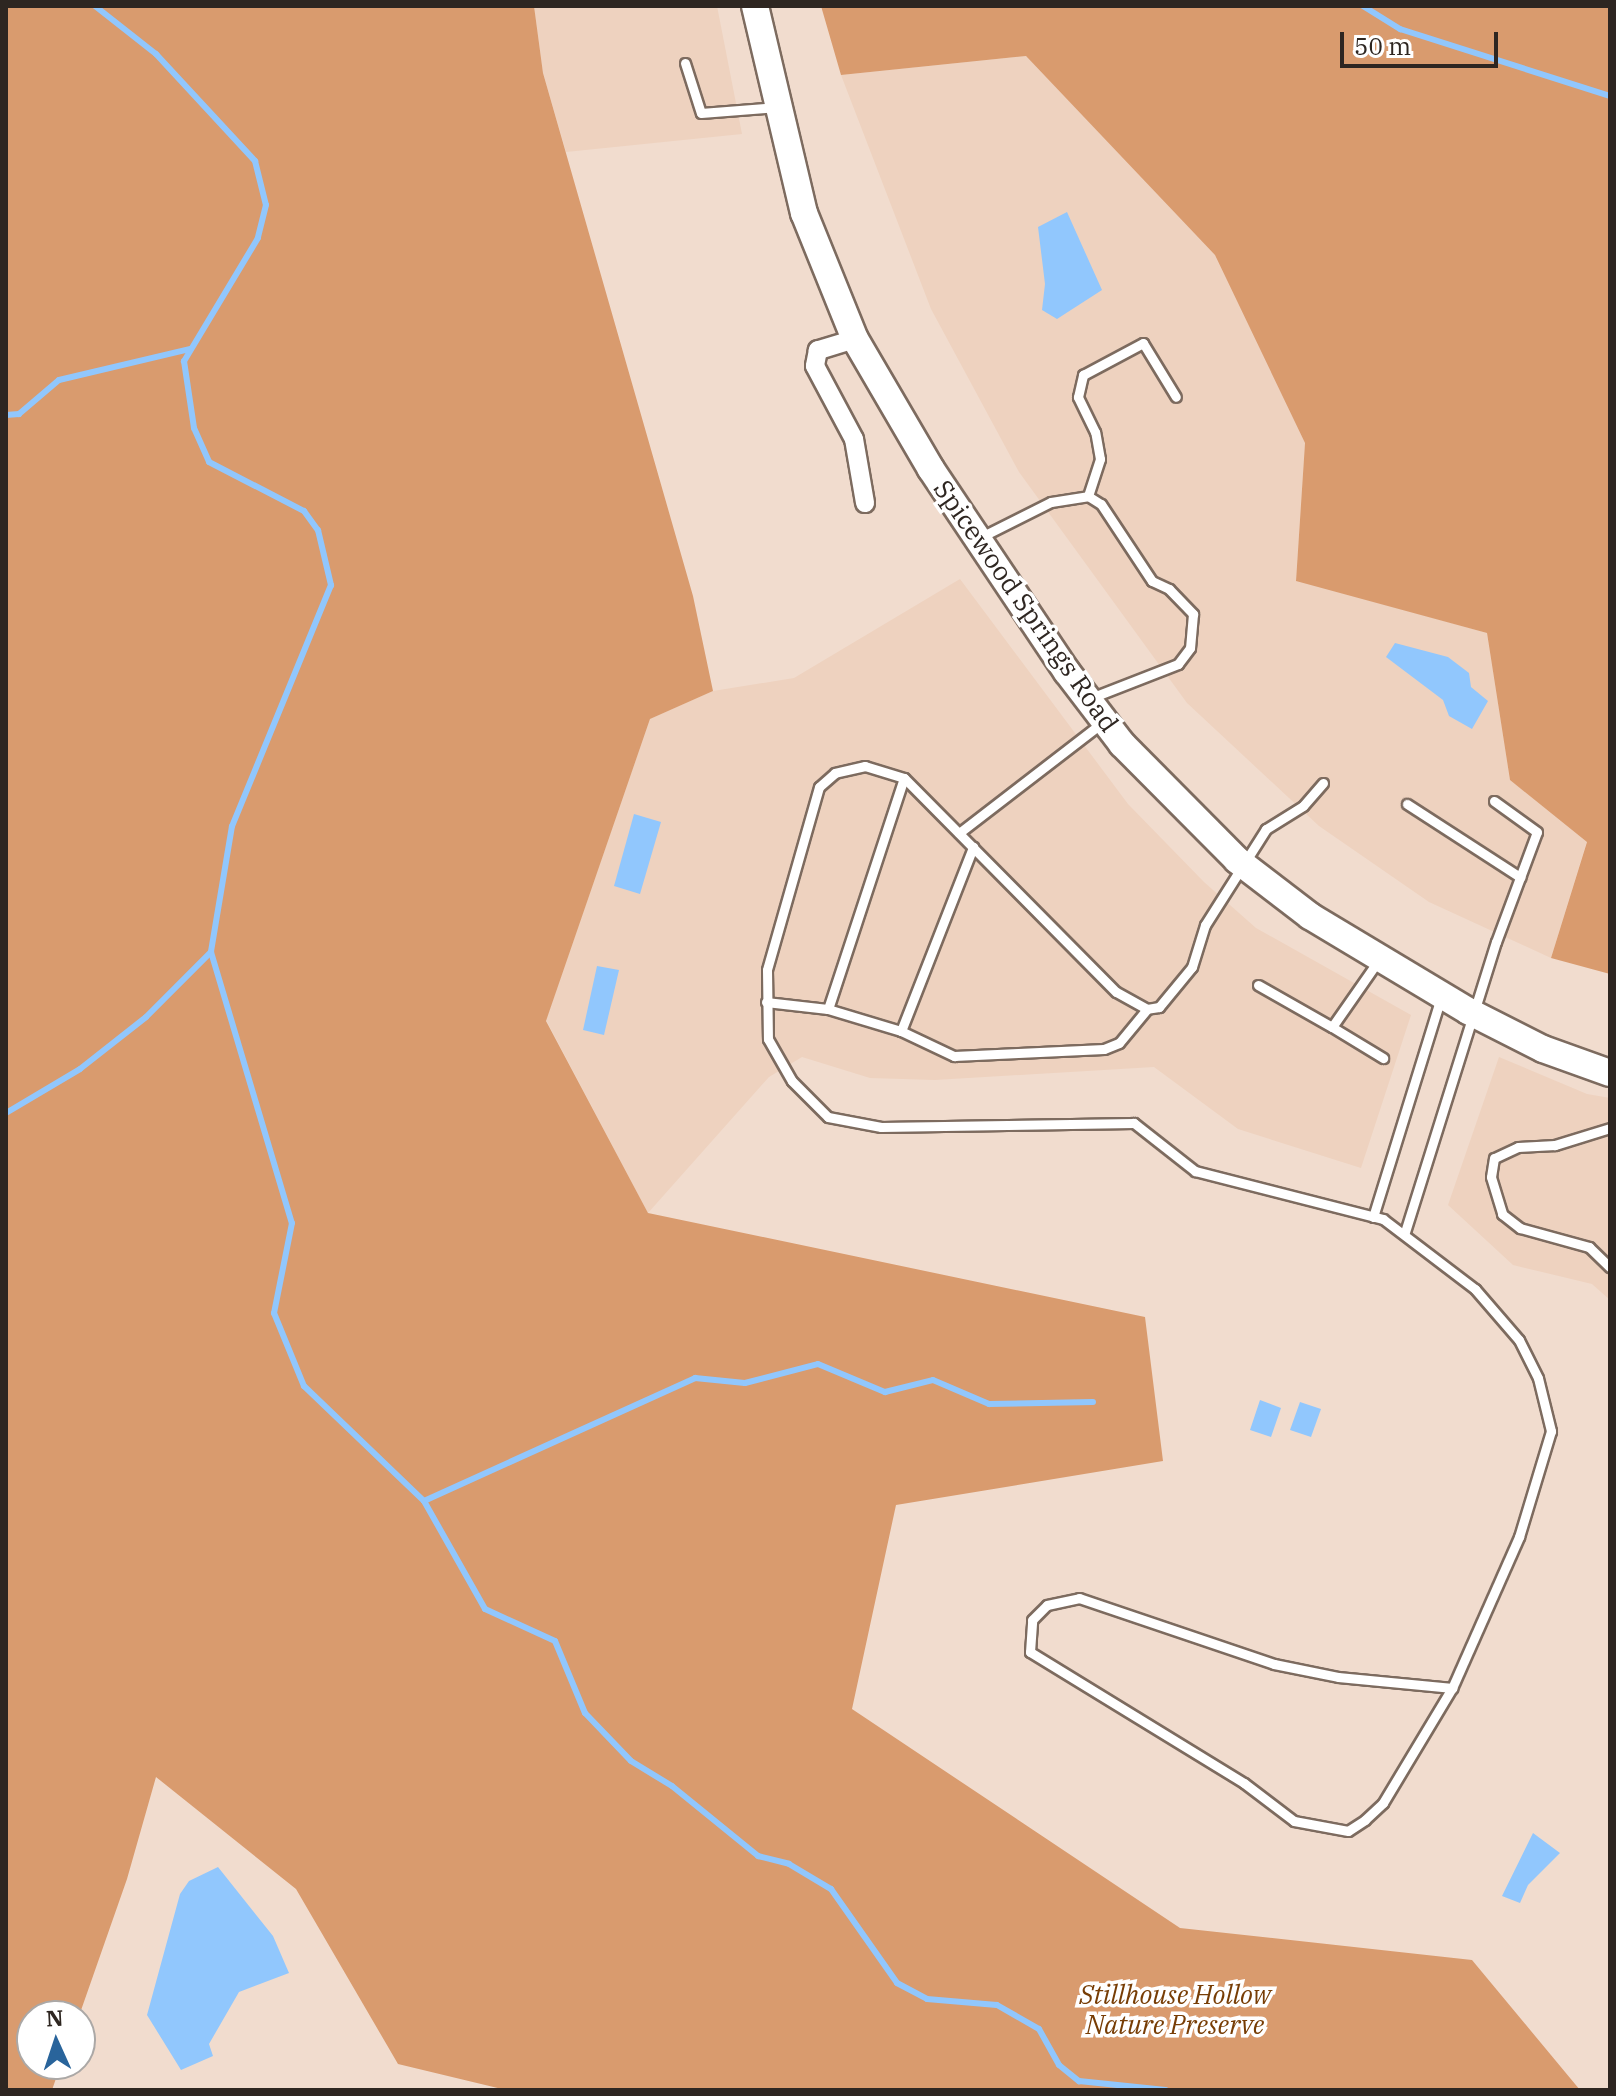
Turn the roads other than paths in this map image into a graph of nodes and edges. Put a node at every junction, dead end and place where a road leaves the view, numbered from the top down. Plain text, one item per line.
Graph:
1 (755, 6) edge
2 (685, 63) dead end
3 (778, 107) junction
4 (855, 339) junction
5 (1176, 397) dead end
6 (1088, 496) junction
7 (865, 503) dead end
8 (978, 539) junction
9 (1089, 700) junction
10 (1105, 721) junction
11 (904, 778) junction
12 (1323, 783) dead end
13 (1494, 801) dead end
14 (1407, 804) dead end
15 (959, 833) junction
16 (973, 847) junction
17 (1243, 865) junction
18 (1520, 877) junction
19 (1378, 961) junction
20 (1258, 985) dead end
21 (1441, 996) junction
22 (766, 1002) junction
23 (828, 1009) junction
24 (1147, 1009) junction
25 (1473, 1013) junction
26 (1332, 1027) junction
27 (901, 1031) junction
28 (1383, 1058) dead end
29 (1610, 1073) edge
30 (1610, 1128) edge
31 (1373, 1217) junction
32 (1405, 1232) junction
33 (1610, 1267) edge
34 (1452, 1688) junction

1 - 3 main road, Spicewood Springs Road
2 - 3 lane
3 - 4 main road, Spicewood Springs Road
4 - 7 street
4 - 8 main road, Spicewood Springs Road
5 - 6 lane
6 - 8 lane
6 - 9 lane
8 - 9 main road, Spicewood Springs Road
9 - 10 main road, Spicewood Springs Road
10 - 15 lane
10 - 17 main road, Spicewood Springs Road
11 - 15 lane
11 - 22 lane
11 - 23 lane
12 - 17 lane
13 - 18 lane
14 - 18 lane
15 - 16 lane
16 - 24 lane
16 - 27 lane
17 - 19 main road, Spicewood Springs Road
17 - 24 lane
18 - 25 lane
19 - 21 main road, Spicewood Springs Road
19 - 26 lane
20 - 26 lane
21 - 25 main road, Spicewood Springs Road
21 - 31 lane
22 - 23 lane
22 - 31 lane
23 - 27 lane
24 - 27 lane
25 - 29 main road, Spicewood Springs Road
25 - 32 lane
26 - 28 lane
30 - 33 lane
31 - 32 lane
32 - 34 lane
34 - 34 lane

